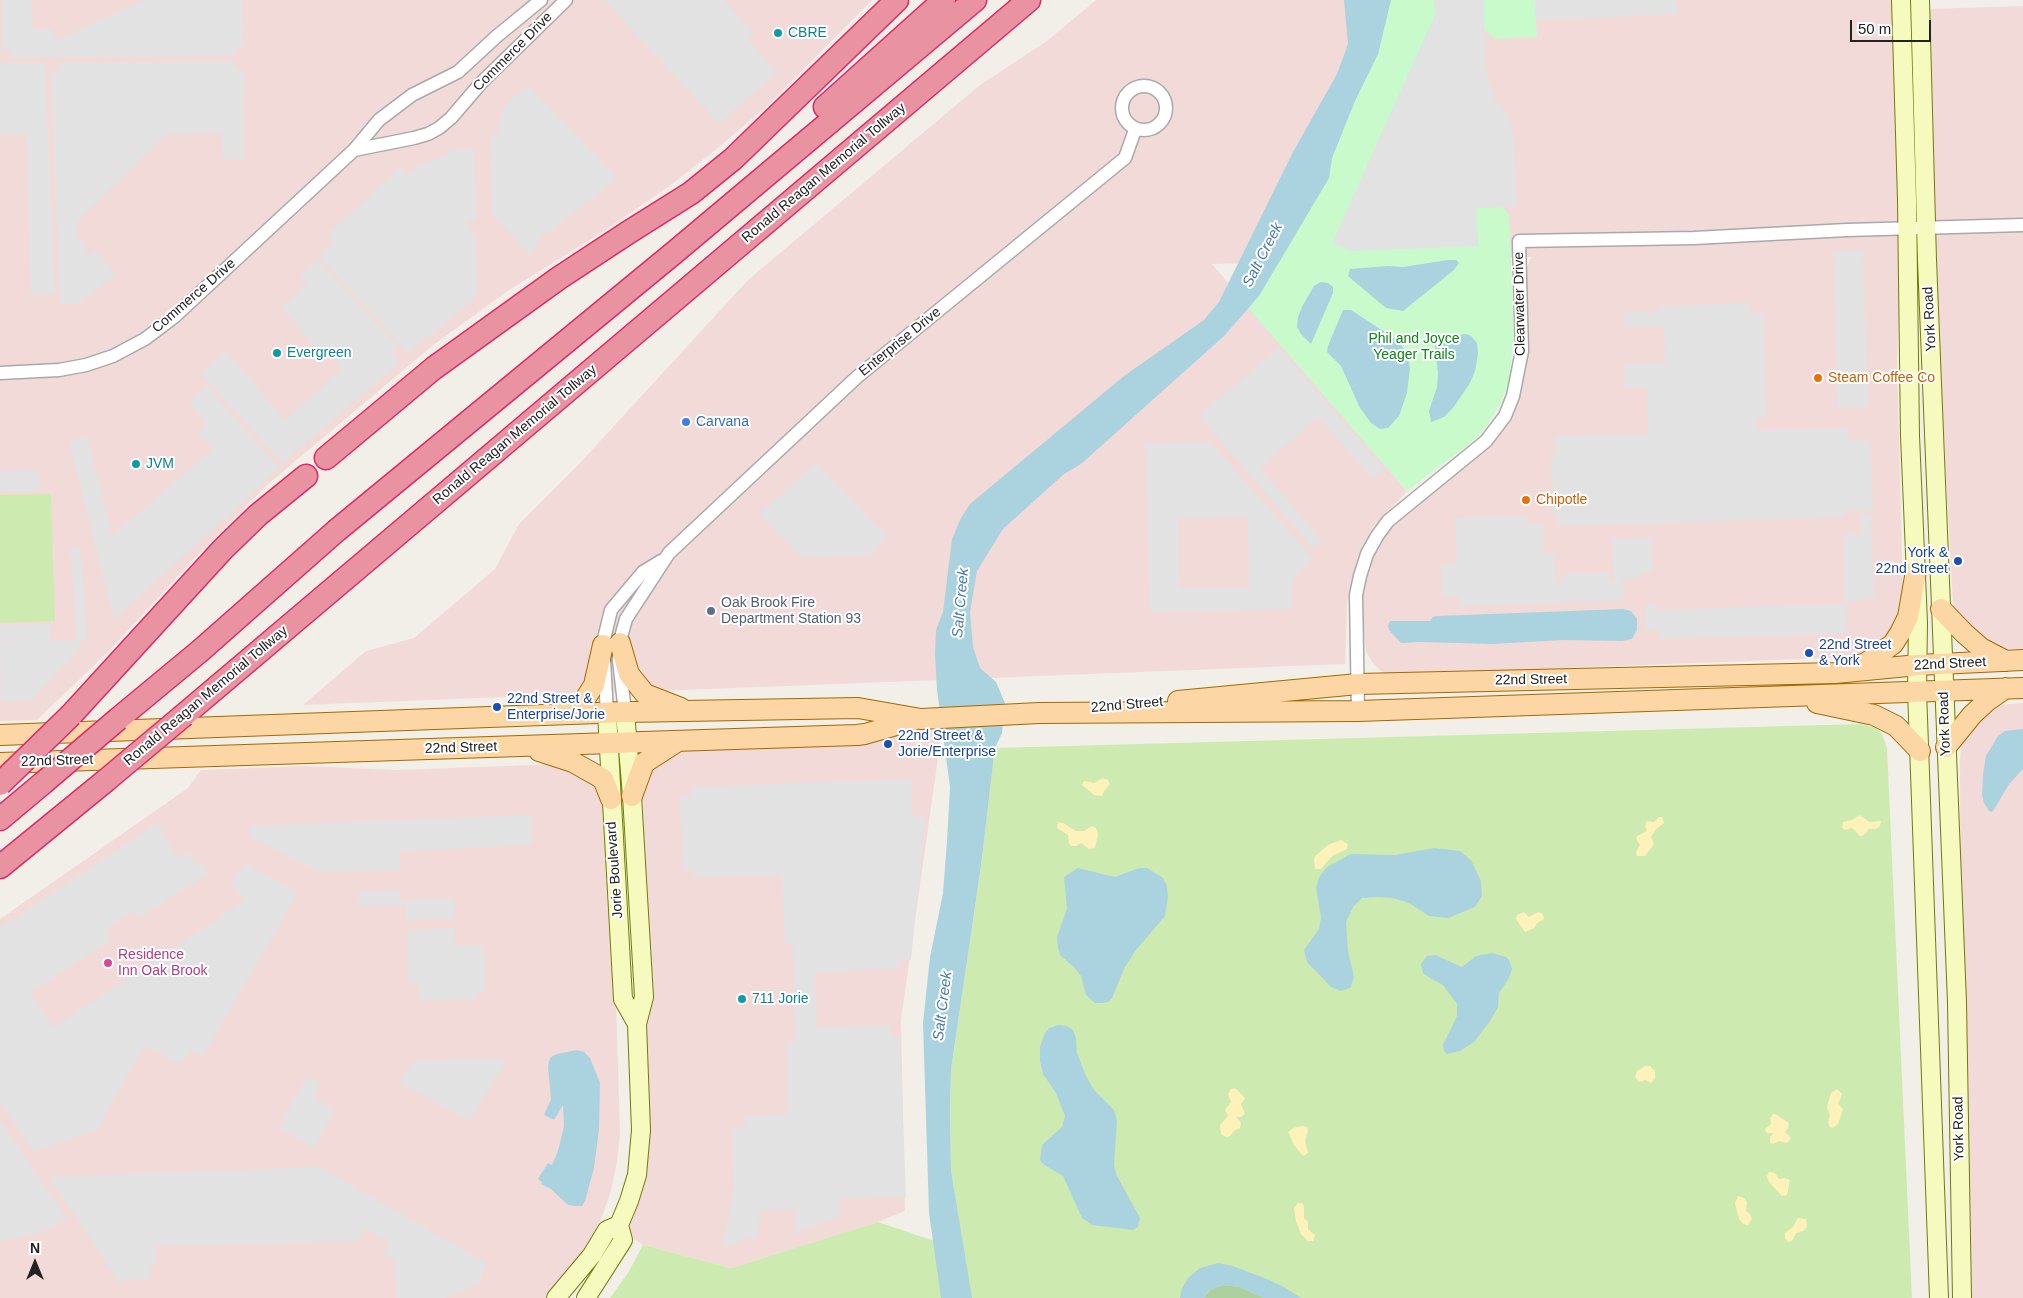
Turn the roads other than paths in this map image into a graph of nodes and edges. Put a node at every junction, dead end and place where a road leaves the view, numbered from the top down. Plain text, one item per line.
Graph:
1 (541, 0) edge
2 (566, 0) edge
3 (897, 0) edge
4 (922, 0) edge
5 (944, 0) edge
6 (974, 0) edge
7 (1029, 0) edge
8 (1901, 0) edge
9 (1920, 0) edge
10 (1135, 130) dead end
11 (354, 150) junction
12 (733, 159) junction
13 (724, 212) junction
14 (2023, 225) edge
15 (1907, 228) junction
16 (1926, 228) junction
17 (0, 373) edge
18 (326, 458) dead end
19 (306, 476) dead end
20 (664, 560) junction
21 (1916, 571) junction
22 (1941, 609) junction
23 (612, 644) junction
24 (2015, 660) edge
25 (1943, 664) junction
26 (1918, 665) junction
27 (1835, 673) junction
28 (1358, 684) junction
29 (2015, 688) edge
30 (1918, 690) junction
31 (1944, 690) junction
32 (1788, 696) junction
33 (690, 711) junction
34 (1358, 711) junction
35 (616, 712) junction
36 (1039, 713) junction
37 (551, 715) junction
38 (921, 718) junction
39 (0, 735) edge
40 (678, 741) junction
41 (617, 743) junction
42 (525, 746) junction
43 (1946, 747) junction
44 (1920, 751) junction
45 (0, 763) edge
46 (0, 784) edge
47 (632, 796) junction
48 (611, 799) junction
49 (0, 819) edge
50 (0, 867) edge
51 (637, 1024) junction
52 (619, 1225) junction
53 (556, 1298) edge
54 (586, 1298) edge
55 (1939, 1298) edge
56 (1962, 1298) edge

1 - 11 street, Commerce Drive
2 - 11 street, Commerce Drive
3 - 12 highway
4 - 12 highway
5 - 13 highway
6 - 13 highway
7 - 50 highway, Ronald Reagan Memorial Tollway, bridge
8 - 15 main road, York Road
9 - 16 main road, York Road
10 - 20 street, Enterprise Drive
11 - 17 street, Commerce Drive
12 - 18 highway
13 - 49 highway, bridge
14 - 16 street, Clearwater Drive
15 - 16 street, Clearwater Drive
15 - 21 main road, York Road
15 - 28 street, Clearwater Drive
16 - 22 main road, York Road
19 - 46 highway, bridge
20 - 23 street, Enterprise Drive
20 - 23 street, Enterprise Drive
21 - 26 main road, York Road
21 - 27 main road
22 - 24 main road
22 - 25 main road, York Road
23 - 33 main road
23 - 35 street, Enterprise Drive
23 - 35 street, Enterprise Drive
23 - 37 main road
24 - 25 main road, 22nd Street
25 - 26 main road, 22nd Street
25 - 31 main road, York Road
26 - 27 main road, 22nd Street
26 - 30 main road, York Road
27 - 28 main road, 22nd Street
28 - 34 street, Clearwater Drive
28 - 36 main road, 22nd Street
29 - 31 main road, 22nd Street
29 - 43 main road
30 - 31 main road, 22nd Street
30 - 32 main road, 22nd Street
30 - 44 main road, York Road
31 - 43 main road, York Road
32 - 34 main road, 22nd Street
32 - 44 main road
33 - 35 main road, 22nd Street
33 - 38 main road, 22nd Street
34 - 36 main road, 22nd Street
35 - 37 main road, 22nd Street
35 - 41 main road, Jorie Boulevard
36 - 38 main road, 22nd Street
37 - 39 main road, 22nd Street
38 - 40 main road, 22nd Street
40 - 41 main road, 22nd Street
40 - 47 main road
41 - 42 main road, 22nd Street
41 - 47 main road, Jorie Boulevard
41 - 48 main road, Jorie Boulevard
42 - 45 main road, 22nd Street
42 - 48 main road
43 - 56 main road, York Road
44 - 55 main road, York Road
47 - 51 main road, Jorie Boulevard
48 - 51 main road, Jorie Boulevard
51 - 52 main road, Jorie Boulevard
52 - 53 main road, Jorie Boulevard
52 - 54 main road, Jorie Boulevard

